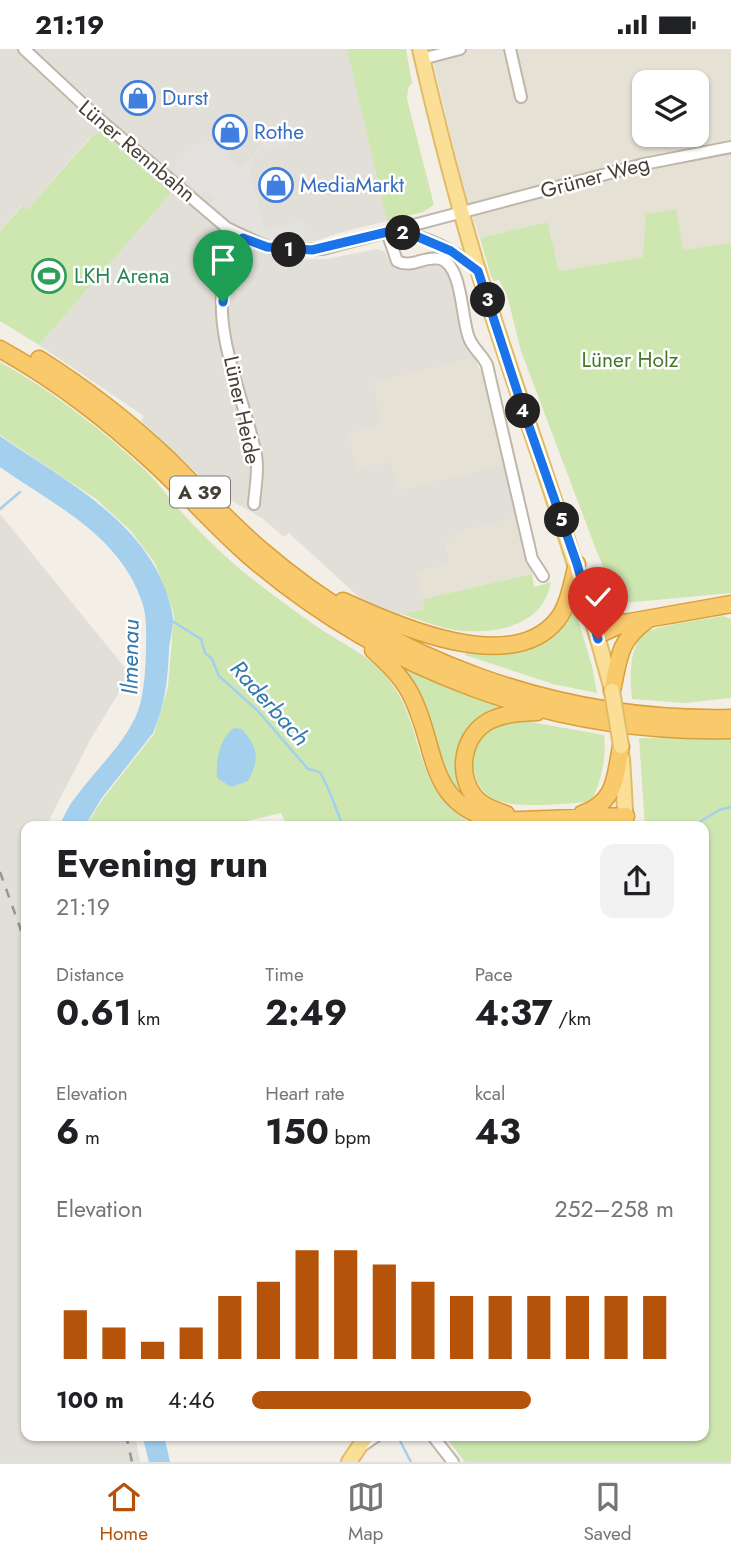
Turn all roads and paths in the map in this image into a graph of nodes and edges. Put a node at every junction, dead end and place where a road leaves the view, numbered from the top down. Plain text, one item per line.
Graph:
1 (24, 49) edge
2 (460, 49) edge
3 (510, 49) edge
4 (421, 54) edge
5 (521, 97) dead end
6 (731, 147) edge
7 (461, 213) junction
8 (387, 232) junction
9 (243, 238) junction
10 (478, 271) junction
11 (0, 337) edge
12 (0, 349) edge
13 (254, 504) dead end
14 (577, 564) junction
15 (543, 576) dead end
16 (300, 582) junction
17 (587, 597) junction
18 (731, 604) edge
19 (712, 606) junction
20 (731, 609) edge
21 (650, 618) junction
22 (624, 623) junction
23 (354, 633) junction
24 (597, 635) junction
25 (612, 691) junction
26 (731, 710) edge
27 (547, 711) junction
28 (731, 718) edge
29 (710, 719) junction
30 (731, 730) edge
31 (621, 746) junction
32 (569, 818) junction
33 (525, 820) junction
34 (626, 821) edge
35 (363, 1441) edge
36 (370, 1441) edge
37 (437, 1441) edge
38 (353, 1456) edge
39 (453, 1462) edge

1 - 9 street, Lüner Rennbahn
2 - 4 street
3 - 5 street
4 - 7 main road
6 - 7 street, Grüner Weg
7 - 8 street, Lüner Rennbahn
7 - 10 main road
8 - 9 street, Lüner Rennbahn
8 - 10 street
8 - 15 street
9 - 13 street, Lüner Heide
10 - 14 main road
11 - 16 highway, A 39
12 - 23 highway, A 39
14 - 16 highway
14 - 17 main road
16 - 29 highway, A 39
17 - 22 highway
17 - 24 main road
18 - 19 highway
19 - 20 highway
19 - 21 highway
21 - 22 highway
21 - 25 highway
22 - 24 highway
23 - 27 highway, A 39
23 - 33 highway
24 - 25 main road
25 - 31 main road, bridge
26 - 29 highway
27 - 30 highway, A 39
27 - 33 highway, A 39
28 - 29 highway, A 39
31 - 32 highway
31 - 34 main road
32 - 33 highway
32 - 34 highway
35 - 38 main road
36 - 38 street
37 - 39 street

